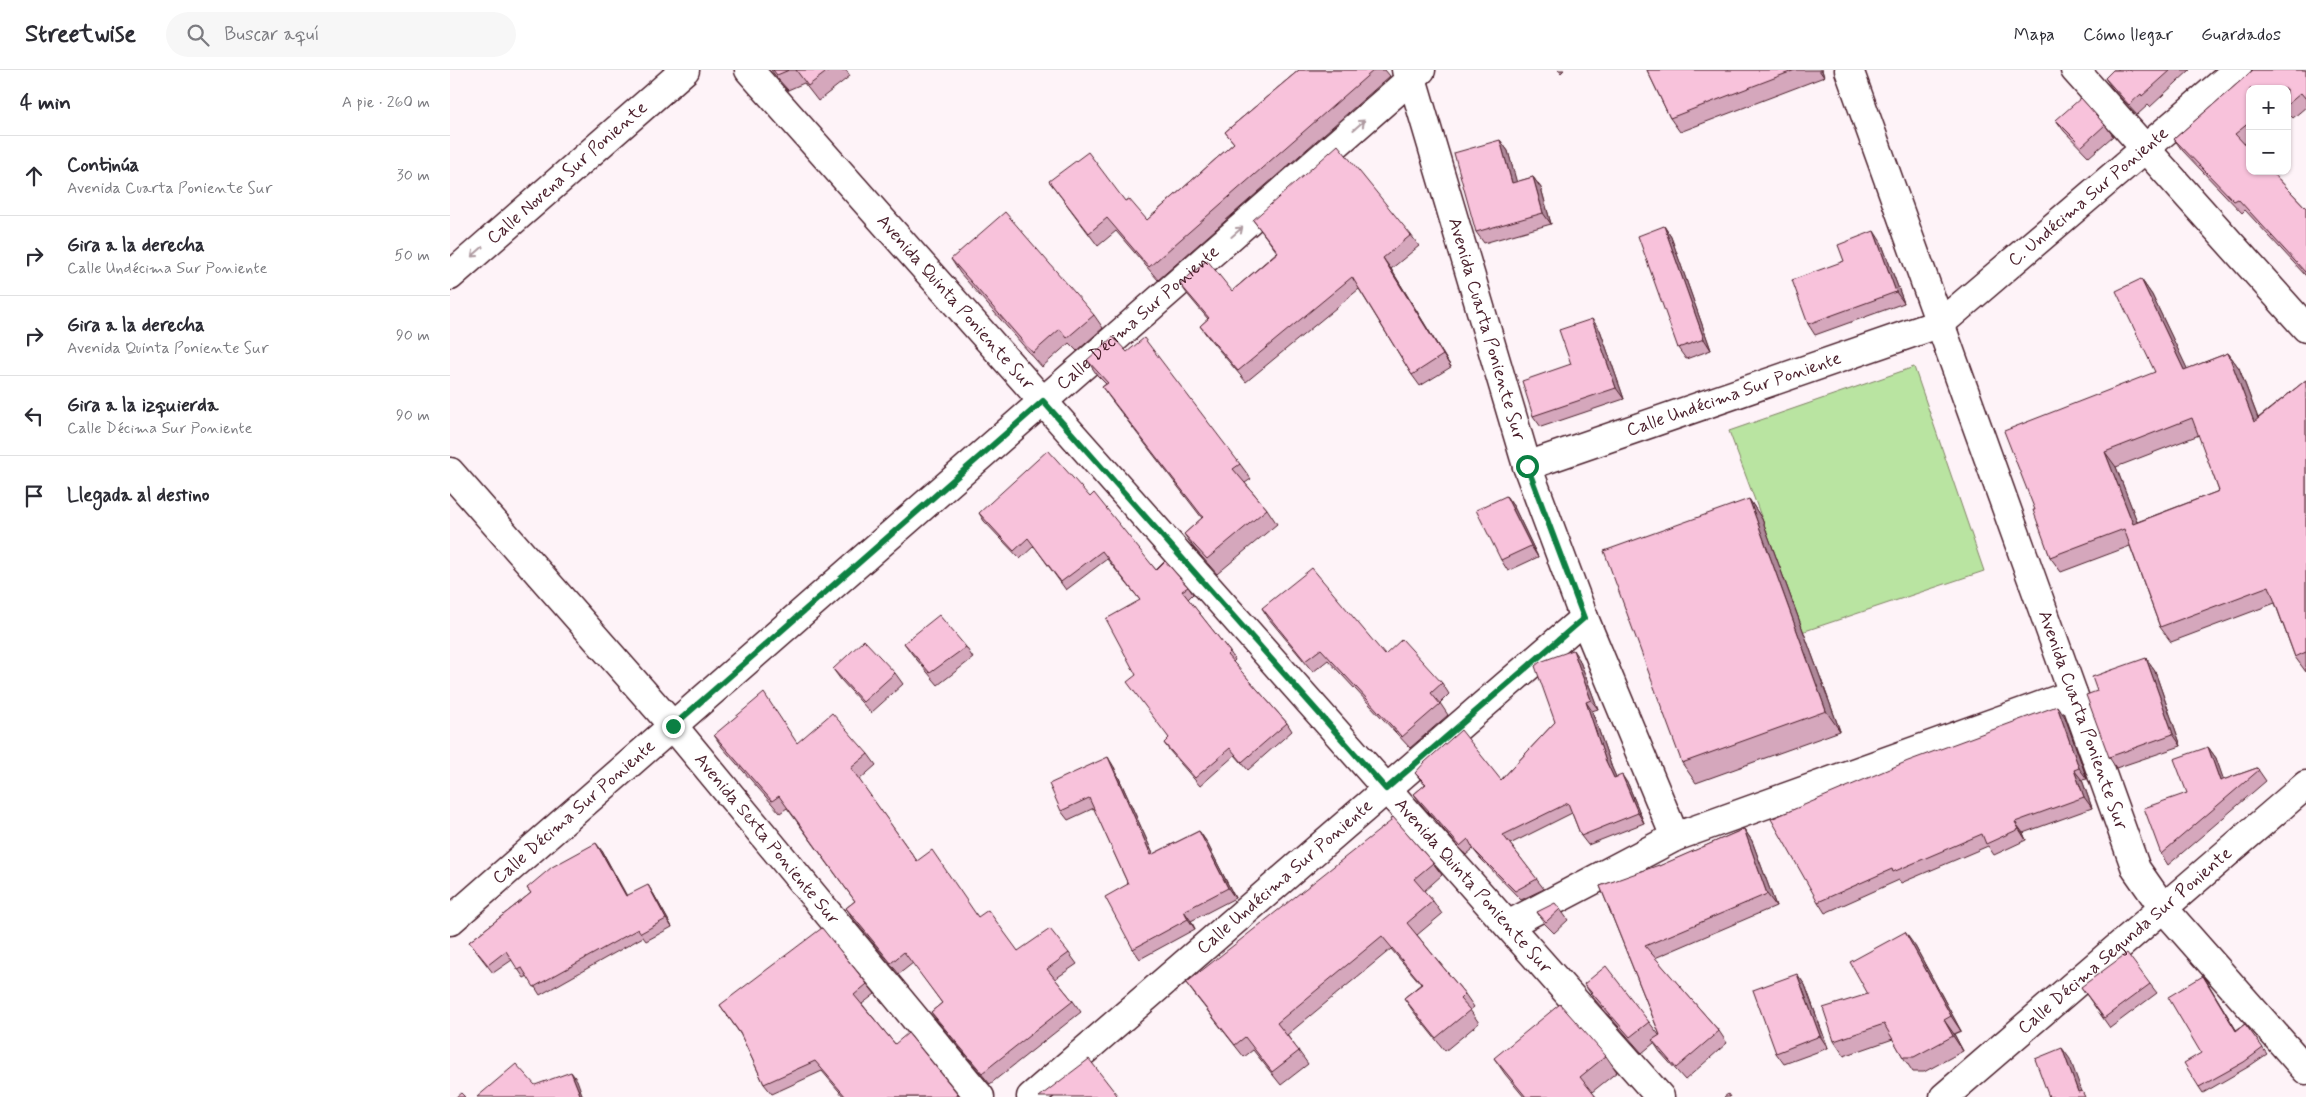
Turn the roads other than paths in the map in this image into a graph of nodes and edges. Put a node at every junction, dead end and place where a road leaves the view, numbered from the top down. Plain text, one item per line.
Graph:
1 (685, 70) edge
2 (749, 70) edge
3 (1849, 70) edge
4 (2075, 70) edge
5 (2237, 70) edge
6 (1413, 73) edge
7 (2145, 150) junction
8 (450, 276) edge
9 (1941, 323) junction
10 (2306, 328) edge
11 (1043, 401) junction
12 (1527, 466) junction
13 (450, 472) edge
14 (1584, 618) junction
15 (2073, 694) junction
16 (673, 726) junction
17 (2306, 785) edge
18 (1386, 789) junction
19 (1675, 837) junction
20 (2164, 909) junction
21 (450, 921) edge
22 (1508, 925) junction
23 (2306, 1070) edge
24 (980, 1097) edge
25 (1031, 1097) edge
26 (1660, 1097) edge
27 (1944, 1097) edge

1 -> 8 street, Calle Novena Sur Poniente
2 - 11 street, Avenida Quinta Poniente Sur
3 - 9 street, Avenida Cuarta Poniente Sur
4 - 7 street
5 - 7 street, C. Undécima Sur Poniente
11 -> 6 street, Calle Décima Sur Poniente
6 - 12 street, Avenida Cuarta Poniente Sur
7 - 9 street, C. Undécima Sur Poniente
7 - 10 street
9 - 12 street, Calle Undécima Sur Poniente
9 - 15 street, Avenida Cuarta Poniente Sur
11 - 16 street, Calle Décima Sur Poniente
11 - 18 street, Avenida Quinta Poniente Sur
12 - 14 street, Avenida Cuarta Poniente Sur
13 - 16 street, Avenida Sexta Poniente Sur
14 - 18 street, Calle Undécima Sur Poniente
14 - 19 street, Avenida Cuarta Poniente Sur
15 - 19 street
15 - 20 street, Avenida Cuarta Poniente Sur
16 - 21 street, Calle Décima Sur Poniente
16 - 24 street, Avenida Sexta Poniente Sur
17 - 20 street, Calle Décima Segunda Sur Poniente
18 - 22 street, Avenida Quinta Poniente Sur
18 - 25 street, Calle Undécima Sur Poniente
19 - 22 street
20 - 23 street, Avenida Cuarta Poniente Sur
20 - 27 street, Calle Décima Segunda Sur Poniente
22 - 26 street, Avenida Quinta Poniente Sur

